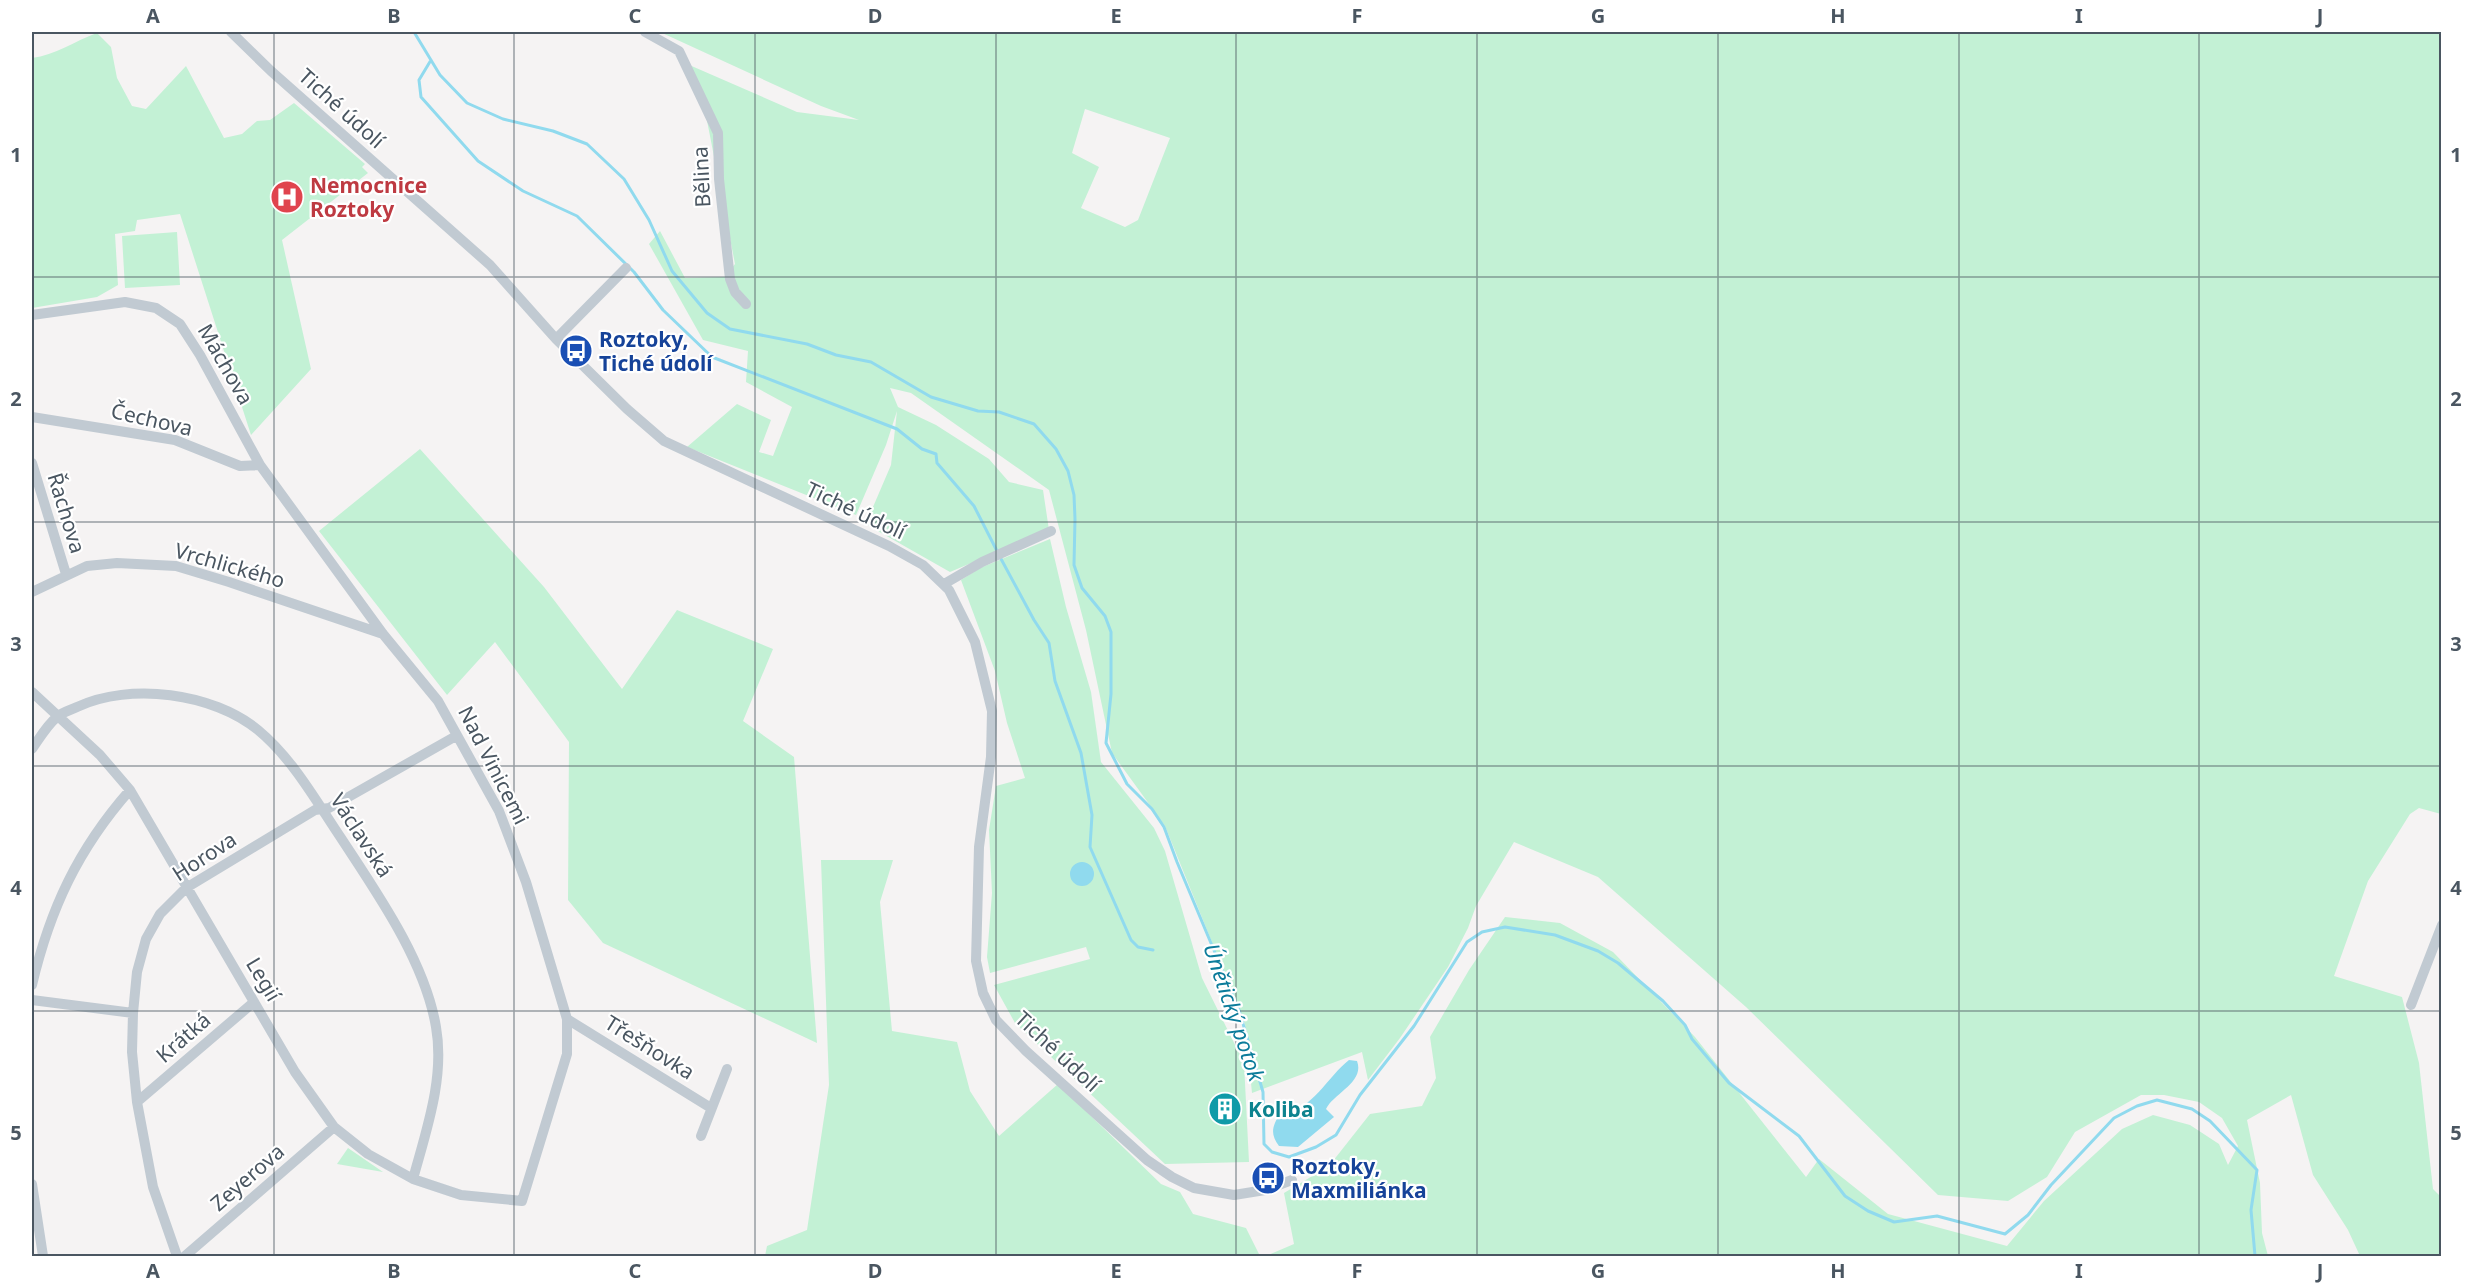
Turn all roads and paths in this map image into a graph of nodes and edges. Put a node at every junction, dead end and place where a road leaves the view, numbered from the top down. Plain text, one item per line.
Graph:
1 (231, 32) edge
2 (645, 32) edge
3 (626, 268) dead end
4 (746, 304) dead end
5 (32, 315) edge
6 (556, 339) junction
7 (32, 417) edge
8 (32, 463) edge
9 (260, 465) junction
10 (1051, 531) dead end
11 (66, 574) junction
12 (944, 584) junction
13 (32, 592) edge
14 (383, 634) junction
15 (32, 692) edge
16 (57, 716) junction
17 (456, 736) junction
18 (32, 749) edge
19 (130, 790) junction
20 (322, 809) junction
21 (186, 888) junction
22 (2442, 925) edge
23 (32, 985) edge
24 (32, 1000) edge
25 (255, 1002) junction
26 (2411, 1005) dead end
27 (133, 1013) junction
28 (567, 1019) junction
29 (727, 1069) dead end
30 (137, 1102) junction
31 (711, 1108) junction
32 (334, 1127) junction
33 (701, 1136) dead end
34 (413, 1179) junction
35 (1292, 1180) dead end
36 (32, 1184) edge
37 (522, 1201) joint
38 (43, 1257) edge
39 (177, 1257) edge
40 (185, 1257) edge

1 - 6 street, Tiché údolí
2 - 4 street, Bělina
3 - 6 street
5 - 9 street, Máchova
6 - 12 street, Tiché údolí
7 - 9 street, Čechova
8 - 11 street, Řachova
9 - 14 street, Nad Vinicemi
10 - 12 street
11 - 13 street, Vrchlického
11 - 14 street, Vrchlického
12 - 35 street, Tiché údolí
14 - 17 street, Nad Vinicemi
15 - 16 street, Legií
16 - 18 street
16 - 19 street, Legií
16 - 20 street, Václavská
17 - 20 street, Horova
17 - 28 street, Nad Vinicemi
19 - 21 street, Legií
19 - 23 street
20 - 21 street, Horova
20 - 34 street, Václavská
21 - 25 street, Legií
21 - 27 street, Horova
22 - 26 street
24 - 27 street
25 - 30 street, Krátká
25 - 32 street, Legií
27 - 30 street, Horova
28 - 31 street, Třešňovka
28 - 37 street, Nad Vinicemi
29 - 31 street, Třešňovka
30 - 39 street, Horova
31 - 33 street, Třešňovka
32 - 34 street, Legií
32 - 40 street, Zeyerova
34 - 37 street, Legií
36 - 38 street

